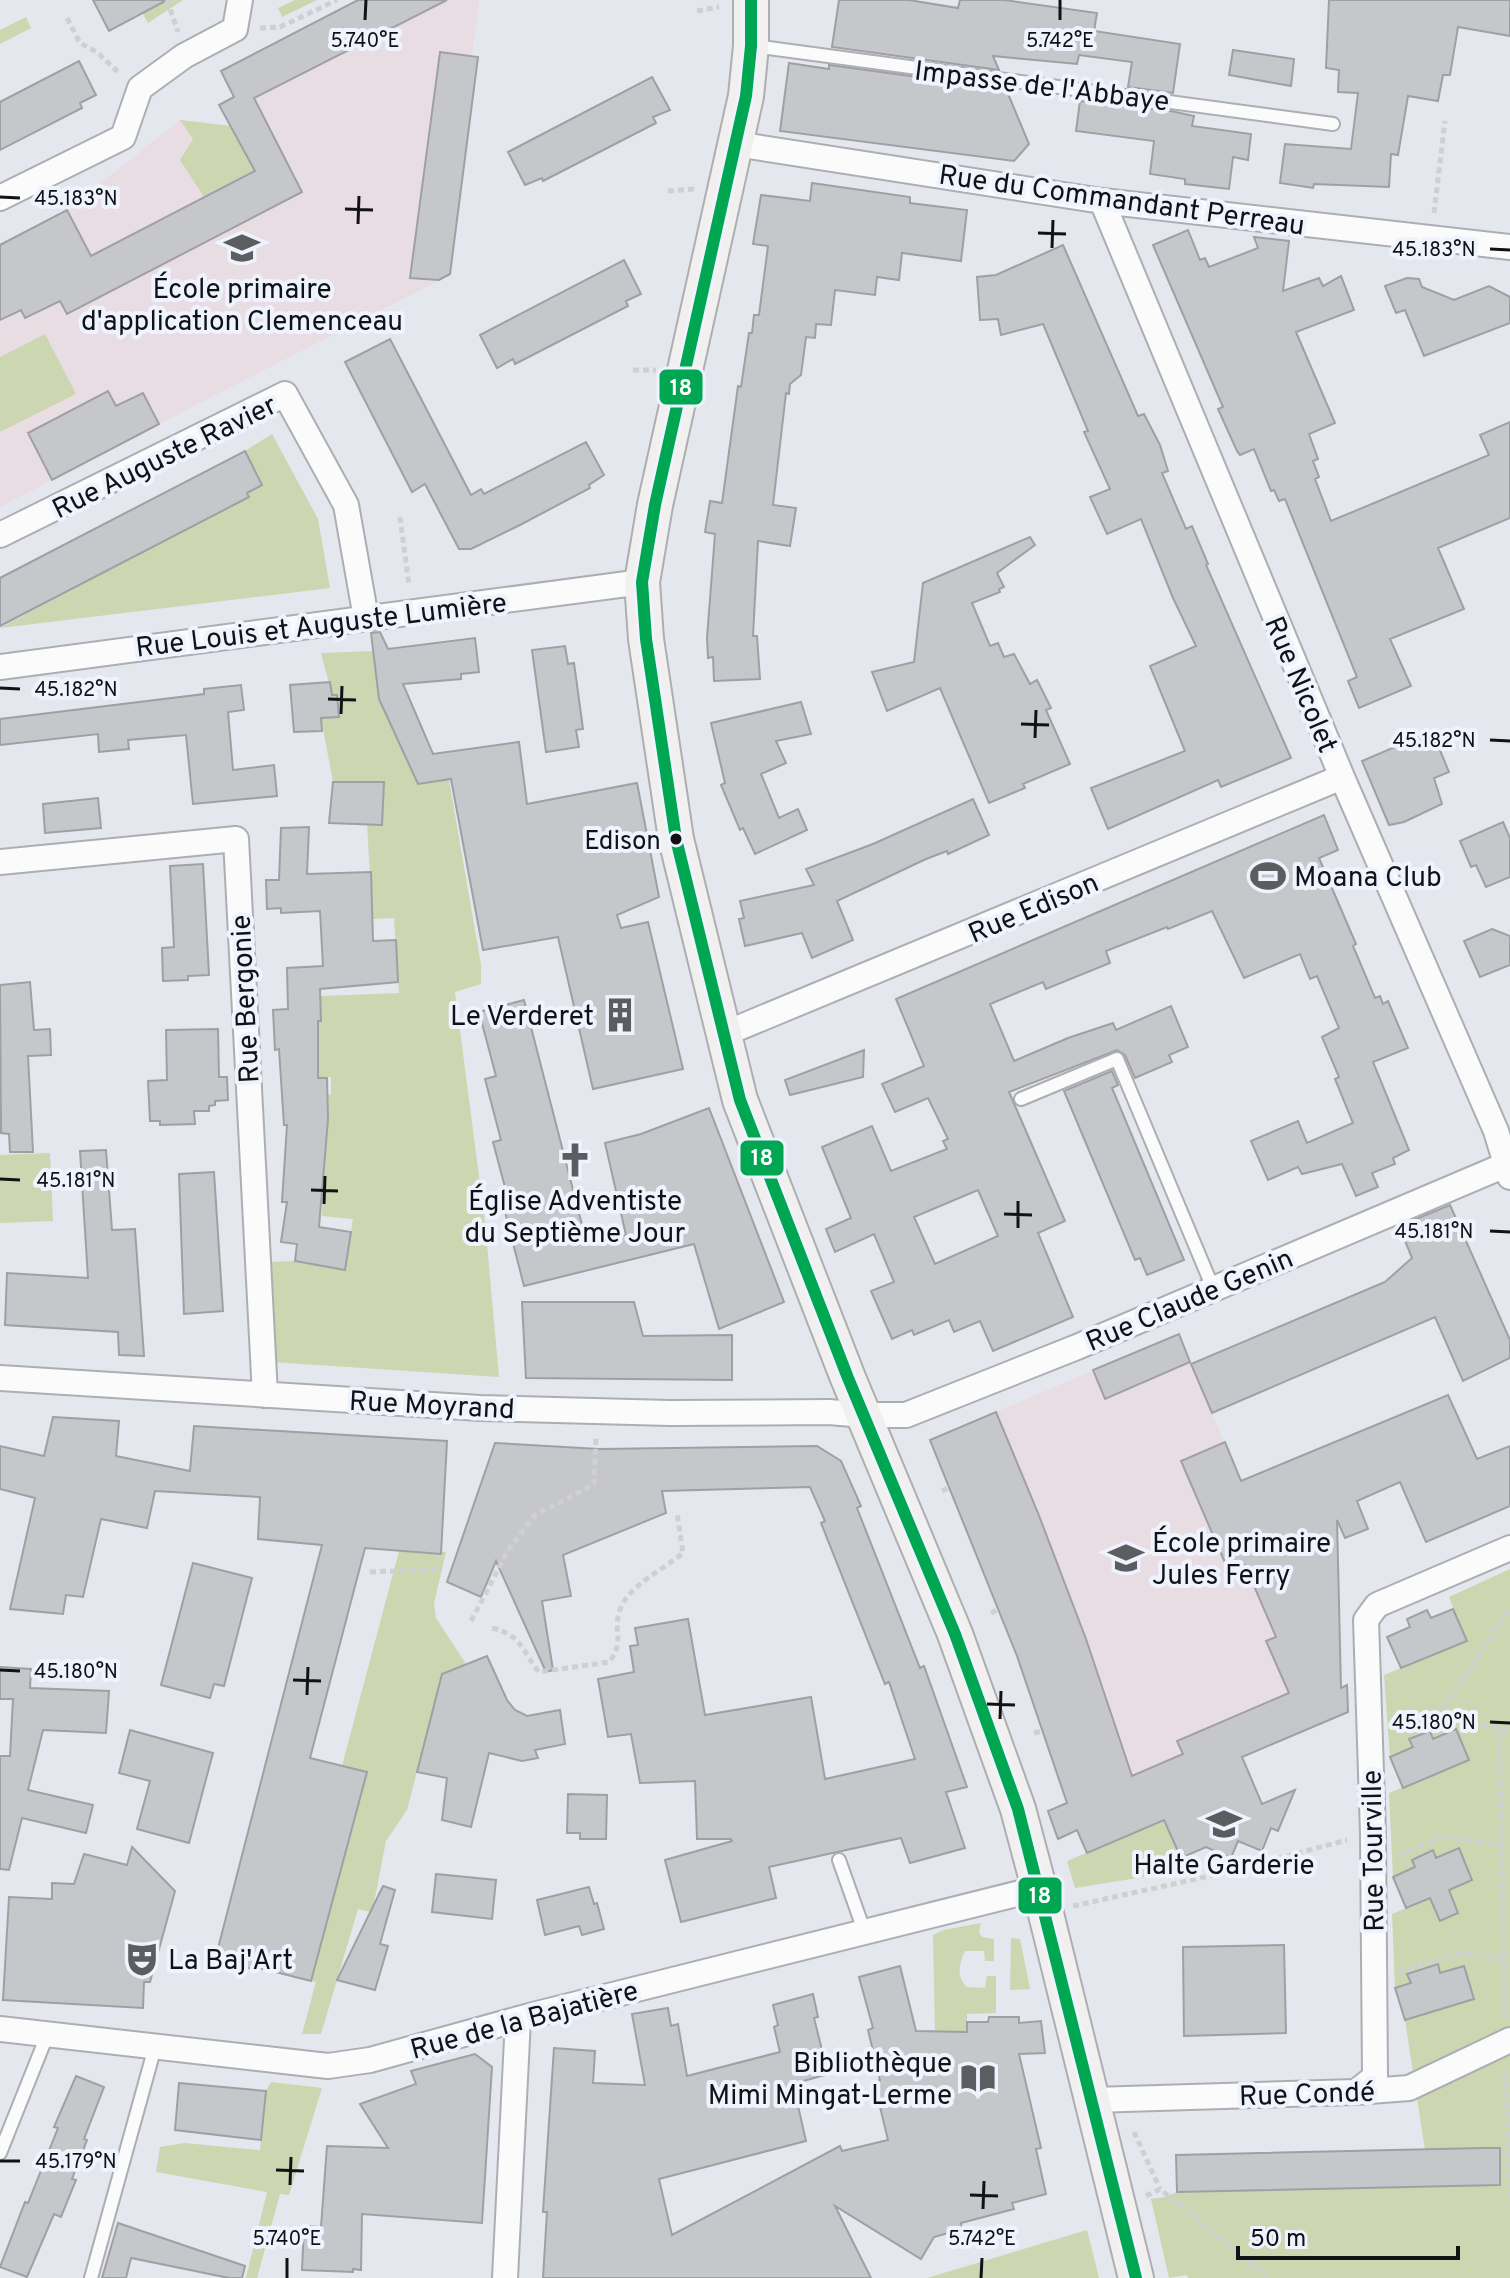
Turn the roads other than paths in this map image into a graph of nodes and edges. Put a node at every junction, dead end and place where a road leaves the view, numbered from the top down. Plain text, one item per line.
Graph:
1 (240, 0) edge
2 (736, 3) edge
3 (751, 46) junction
4 (1333, 124) dead end
5 (736, 144) junction
6 (0, 198) edge
7 (1102, 201) junction
8 (1510, 247) edge
9 (0, 535) edge
10 (642, 582) junction
11 (366, 618) junction
12 (0, 667) edge
13 (1342, 777) junction
14 (0, 862) edge
15 (724, 1034) junction
16 (1021, 1099) dead end
17 (1509, 1168) edge
18 (1213, 1288) junction
19 (0, 1378) edge
20 (265, 1395) junction
21 (864, 1415) junction
22 (1510, 1548) edge
23 (839, 1860) dead end
24 (1040, 1888) junction
25 (865, 1934) junction
26 (518, 2019) junction
27 (0, 2029) edge
28 (48, 2033) junction
29 (1508, 2041) edge
30 (155, 2047) junction
31 (1367, 2092) junction
32 (1093, 2100) junction
33 (0, 2153) edge
34 (91, 2278) edge
35 (505, 2278) edge
36 (1136, 2278) edge

1 - 6 street
2 - 3 street
3 - 4 lane, Impasse de l'Abbaye
3 - 5 street
5 - 7 street, Rue du Commandant Perreau
5 - 10 street
7 - 8 street, Rue du Commandant Perreau
7 - 13 street, Rue Nicolet
9 - 11 street, Rue Auguste Ravier
10 - 11 street, Rue Louis et Auguste Lumière
10 - 15 street
11 - 12 street, Rue Louis et Auguste Lumière
13 - 15 street, Rue Edison
13 - 17 street, Rue Nicolet
14 - 20 street, Rue Bergonie
15 - 21 street
16 - 18 lane
17 - 18 street, Rue Claude Genin
18 - 21 street, Rue Claude Genin
19 - 20 street, Rue Moyrand
20 - 21 street, Rue Moyrand
21 - 24 street
22 - 31 street, Rue Tourville
23 - 25 lane
24 - 25 street, Rue de la Bajatière
24 - 32 street
25 - 26 street, Rue de la Bajatière
26 - 30 street, Rue de la Bajatière
26 - 35 street
27 - 28 street, Rue de la Bajatière
28 - 30 street, Rue de la Bajatière
28 - 33 lane
29 - 31 street, Rue Condé
30 - 34 lane
31 - 32 street, Rue Condé
32 - 36 street

